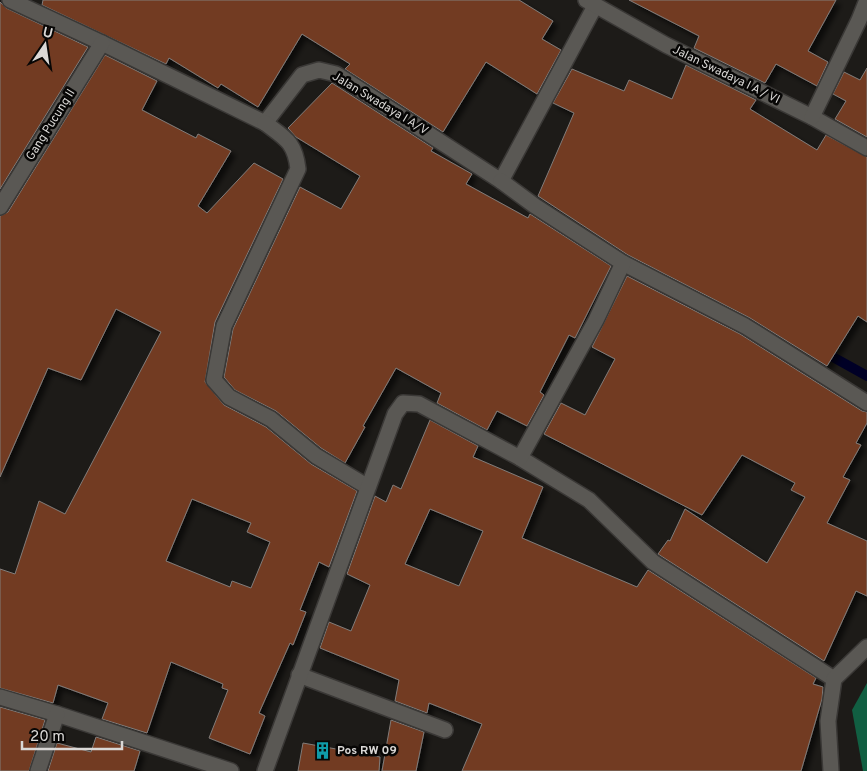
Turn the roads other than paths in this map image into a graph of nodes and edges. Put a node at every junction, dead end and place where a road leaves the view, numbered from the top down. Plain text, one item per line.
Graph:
1 (10, 0) edge
2 (867, 0) edge
3 (590, 3) edge
4 (102, 43) junction
5 (812, 117) junction
6 (265, 123) junction
7 (867, 148) edge
8 (501, 181) junction
9 (0, 207) edge
10 (623, 263) junction
11 (867, 403) edge
12 (520, 458) junction
13 (368, 487) junction
14 (867, 646) edge
15 (299, 675) junction
16 (834, 678) junction
17 (0, 697) edge
18 (57, 714) junction
19 (445, 730) dead end
20 (38, 771) edge
21 (231, 771) edge
22 (265, 771) edge
23 (831, 771) edge

1 - 4 street
2 - 5 street
3 - 5 street, Jalan Swadaya I A / VI
3 - 8 street
4 - 6 street
4 - 9 street, Gang Pucung II
5 - 7 street, Jalan Swadaya I A / VI
6 - 8 street, Jalan Swadaya I A/V
6 - 13 street
8 - 10 street, Jalan Swadaya I A/V
10 - 11 street, Jalan Swadaya I A/V
10 - 12 street
12 - 13 street
12 - 16 street
13 - 15 street
14 - 16 street
15 - 19 street
15 - 22 street
16 - 23 street
17 - 18 street
18 - 20 street
18 - 21 street

